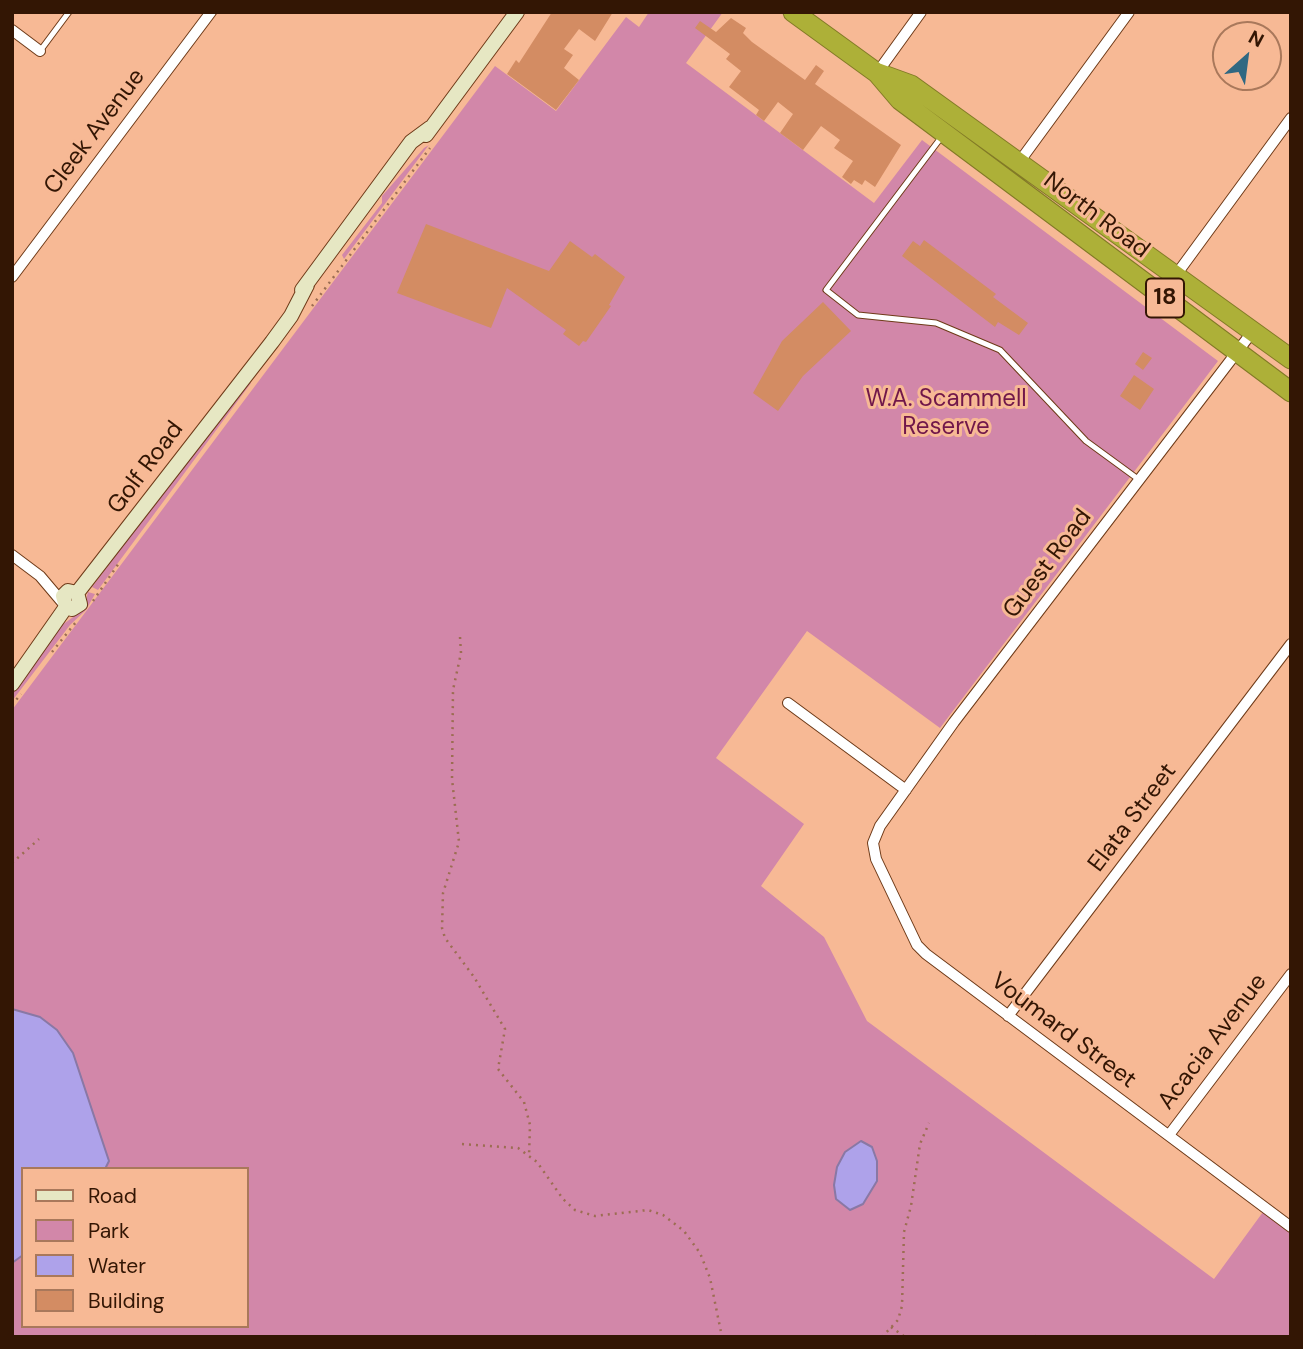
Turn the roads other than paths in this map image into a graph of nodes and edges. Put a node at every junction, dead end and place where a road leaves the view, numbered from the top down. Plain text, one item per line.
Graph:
1 (69, 12) edge
2 (211, 12) edge
3 (517, 12) edge
4 (793, 12) edge
5 (921, 12) edge
6 (1129, 12) edge
7 (12, 30) edge
8 (40, 51) joint
9 (877, 73) junction
10 (1291, 118) edge
11 (945, 132) junction
12 (1019, 162) junction
13 (1007, 179) junction
14 (1176, 275) junction
15 (12, 277) edge
16 (1253, 331) junction
17 (1237, 352) junction
18 (1291, 359) edge
19 (1291, 392) edge
20 (1138, 479) junction
21 (12, 555) edge
22 (69, 598) junction
23 (1291, 644) edge
24 (12, 684) edge
25 (788, 703) dead end
26 (906, 790) junction
27 (880, 826) joint
28 (1291, 974) edge
29 (1008, 1016) junction
30 (1169, 1135) junction
31 (1291, 1227) edge

1 - 8 lane
2 - 15 street, Cleek Avenue
3 - 22 street, Golf Road
4 - 9 highway, North Road / 18
5 - 9 street
6 - 12 street
7 - 8 street
9 - 11 highway, North Road / 18
9 - 12 highway, North Road / 18
10 - 14 street
11 - 13 highway, North Road / 18
11 - 20 lane
12 - 13 street
12 - 14 highway, North Road / 18
13 - 17 highway, North Road / 18
14 - 16 highway, North Road / 18
16 - 17 street, Guest Road
16 - 18 highway, North Road / 18
17 - 19 highway, North Road / 18
17 - 20 street, Guest Road
20 - 26 street, Guest Road
21 - 22 street
22 - 24 street, Golf Road
23 - 29 street, Elata Street
25 - 26 street
26 - 27 street, Guest Road
27 - 29 street, Voumard Street
28 - 30 street, Acacia Avenue
29 - 30 street, Voumard Street
30 - 31 street, Voumard Street

